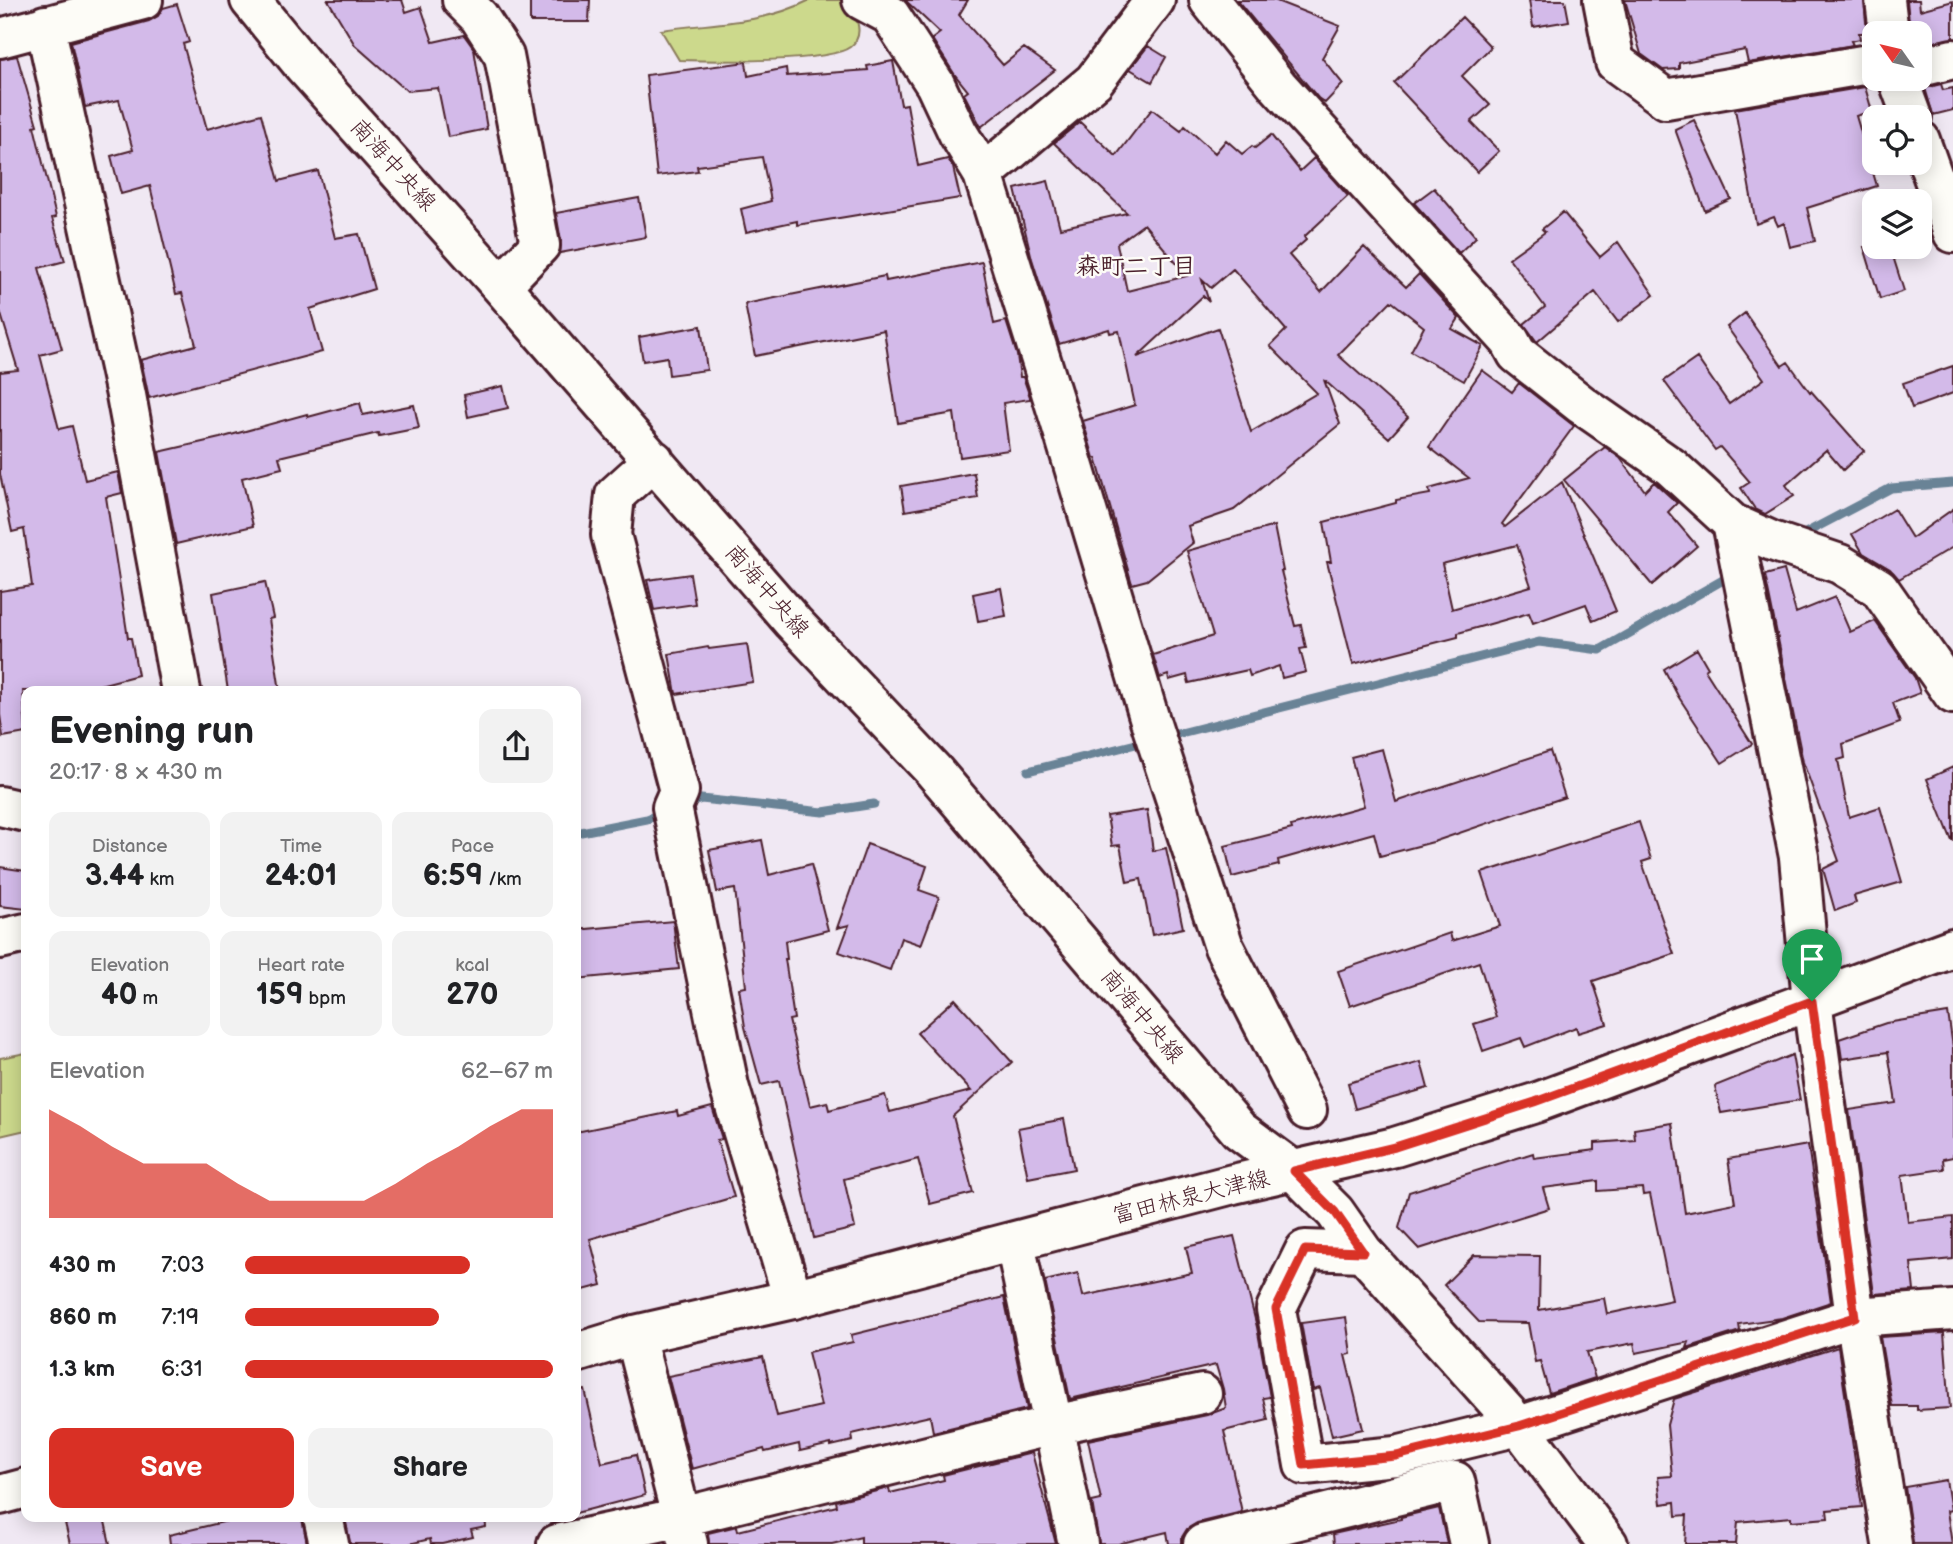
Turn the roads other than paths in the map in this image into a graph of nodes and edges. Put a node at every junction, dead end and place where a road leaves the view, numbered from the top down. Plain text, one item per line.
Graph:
1 (143, 0) edge
2 (250, 0) edge
3 (462, 0) edge
4 (862, 0) edge
5 (1155, 0) edge
6 (1209, 0) edge
7 (1604, 0) edge
8 (1885, 0) edge
9 (1888, 21) edge
10 (45, 25) junction
11 (0, 38) edge
12 (1953, 59) edge
13 (1932, 63) edge
14 (1862, 65) edge
15 (983, 174) junction
16 (1932, 174) edge
17 (1953, 233) edge
18 (501, 286) junction
19 (654, 460) junction
20 (1732, 523) junction
21 (180, 686) edge
22 (1953, 694) edge
23 (0, 806) edge
24 (21, 811) edge
25 (21, 934) edge
26 (0, 939) edge
27 (1953, 948) edge
28 (1812, 1001) junction
29 (1307, 1110) dead end
30 (1294, 1171) junction
31 (1015, 1243) junction
32 (1363, 1252) junction
33 (793, 1300) junction
34 (1953, 1310) edge
35 (1855, 1317) junction
36 (635, 1335) junction
37 (581, 1345) edge
38 (1202, 1394) dead end
39 (1053, 1425) junction
40 (1519, 1426) junction
41 (1304, 1465) junction
42 (21, 1489) edge
43 (0, 1495) edge
44 (1317, 1515) junction
45 (324, 1522) edge
46 (685, 1530) edge
47 (329, 1544) edge
48 (557, 1544) edge
49 (1078, 1544) edge
50 (1203, 1544) edge
51 (1469, 1544) edge
52 (1608, 1544) edge
53 (1892, 1544) edge

1 - 10 street
2 - 18 street, 南海中央線
3 - 18 street
4 - 15 street
5 - 15 street
6 - 20 street
7 - 14 street
8 - 9 street
10 - 11 street
10 - 21 street
12 - 13 street
15 - 29 street
16 - 17 street
18 - 19 street, 南海中央線
19 - 30 street, 南海中央線
19 - 33 street
20 - 22 street
20 - 28 street
23 - 24 street
25 - 26 street
27 - 28 street, 富田林泉大津線
28 - 30 street, 富田林泉大津線
28 - 35 street
30 - 31 street, 富田林泉大津線
30 - 32 street, 南海中央線
31 - 33 street, 富田林泉大津線
31 - 39 street
32 - 40 street, 南海中央線
32 - 41 street
33 - 36 street, 富田林泉大津線
34 - 35 street
35 - 40 street
35 - 53 street
36 - 37 street, 富田林泉大津線
36 - 46 street
38 - 39 street
39 - 46 street
39 - 49 street
40 - 41 street
40 - 52 street
41 - 44 street
42 - 43 street
44 - 50 street
44 - 51 street
45 - 47 street
46 - 48 street

